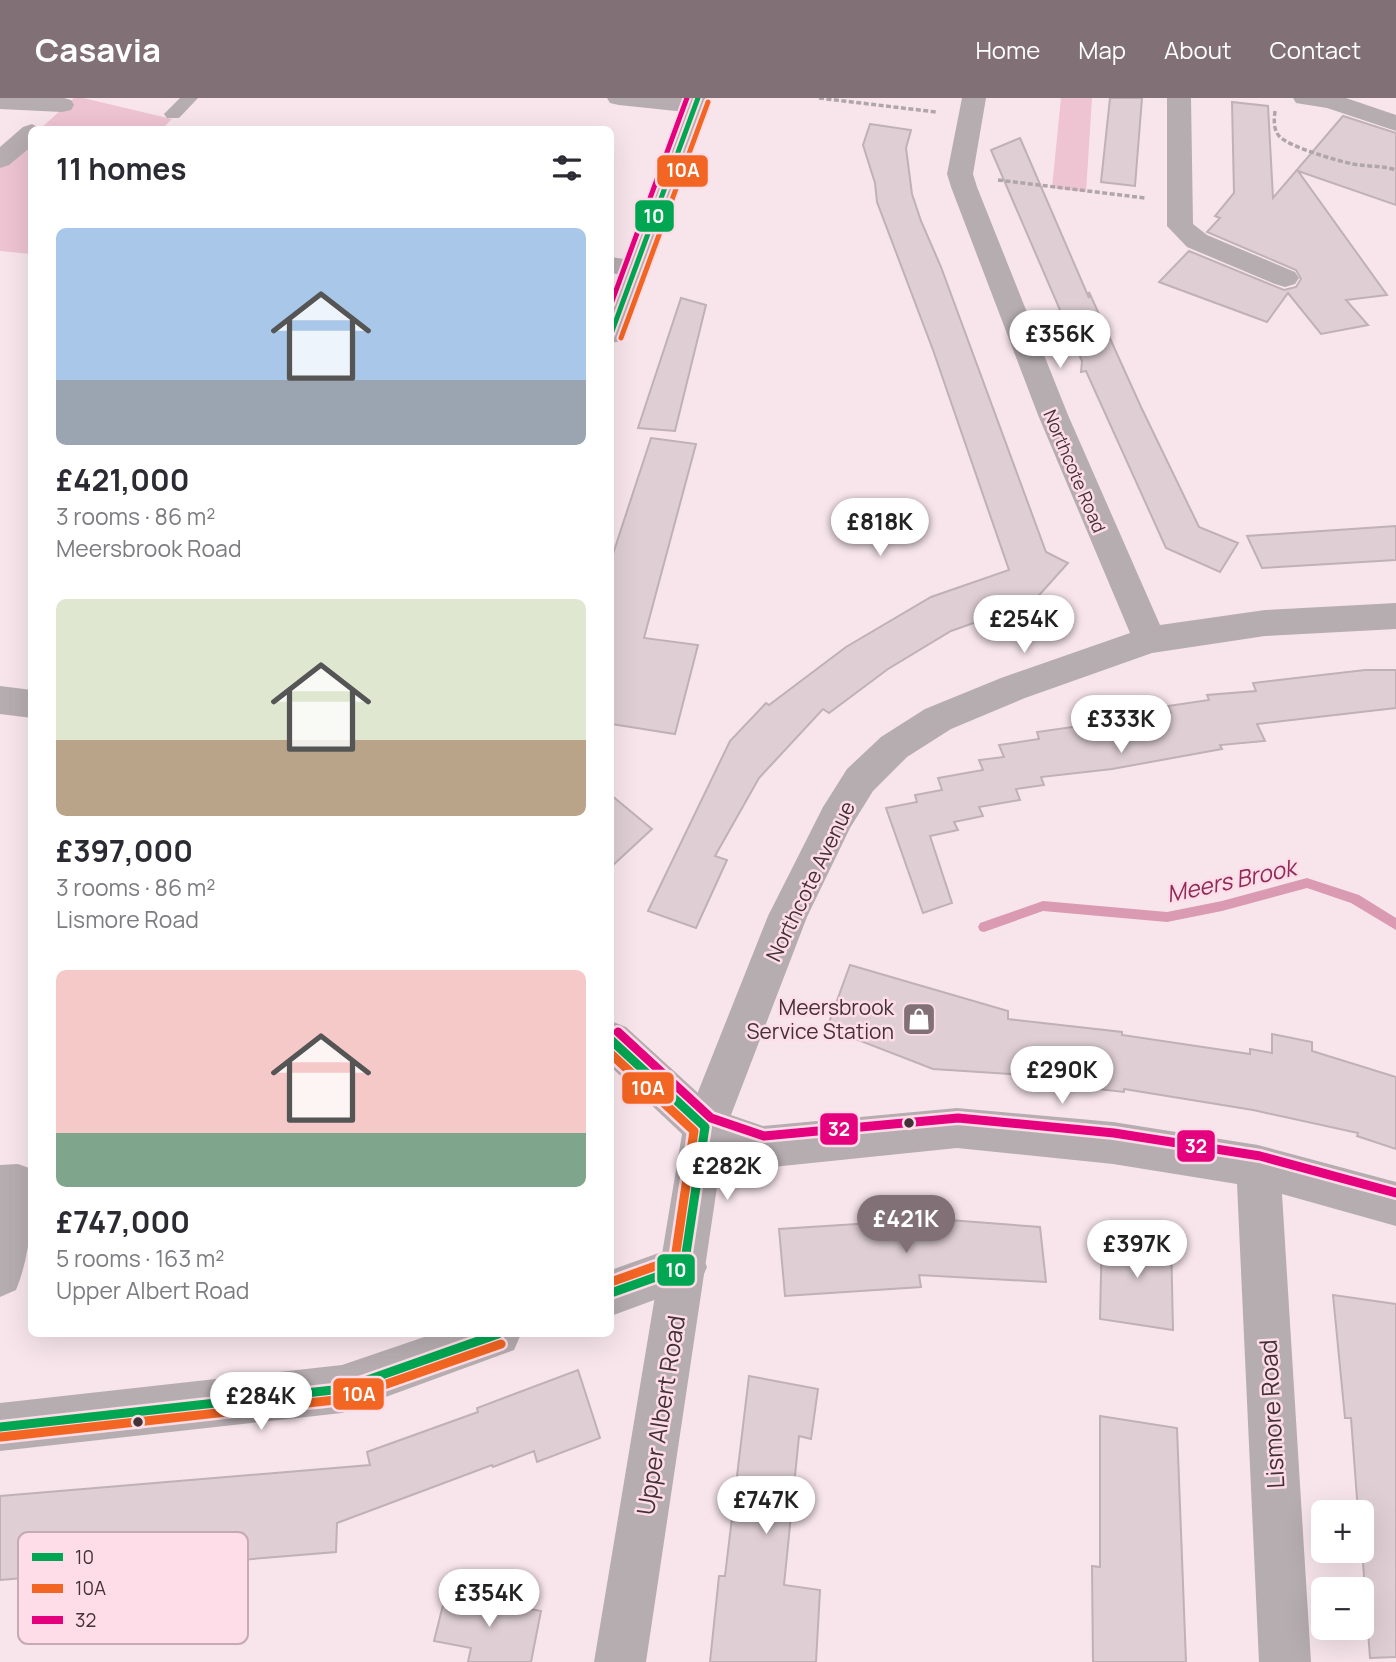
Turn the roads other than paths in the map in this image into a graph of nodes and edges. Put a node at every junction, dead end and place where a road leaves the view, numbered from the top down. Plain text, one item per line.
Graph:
1 (190, 98) edge
2 (619, 98) edge
3 (1179, 98) edge
4 (1305, 98) edge
5 (66, 101) edge
6 (0, 102) edge
7 (697, 102) edge
8 (973, 107) edge
9 (173, 114) dead end
10 (1396, 123) edge
11 (38, 126) edge
12 (28, 135) edge
13 (0, 160) edge
14 (622, 266) edge
15 (1285, 278) dead end
16 (614, 315) edge
17 (1396, 616) edge
18 (1150, 640) junction
19 (0, 700) edge
20 (28, 704) edge
21 (614, 1043) edge
22 (705, 1127) junction
23 (1258, 1166) junction
24 (0, 1186) edge
25 (1396, 1205) edge
26 (684, 1267) junction
27 (0, 1274) edge
28 (614, 1292) edge
29 (489, 1337) edge
30 (0, 1427) edge
31 (620, 1662) edge
32 (1285, 1662) edge

1 - 9 lane
2 - 7 street
3 - 15 street
4 - 10 street
5 - 6 street
5 - 11 street
7 - 14 street
8 - 18 street, Northcote Road
12 - 13 street
14 - 16 street
17 - 18 street, Northcote Avenue
18 - 22 street, Northcote Avenue
19 - 20 street
21 - 22 street
22 - 23 street
22 - 26 street, Upper Albert Road
23 - 25 street
23 - 32 street, Lismore Road
24 - 27 street
26 - 28 street
26 - 31 street, Upper Albert Road
29 - 30 street

